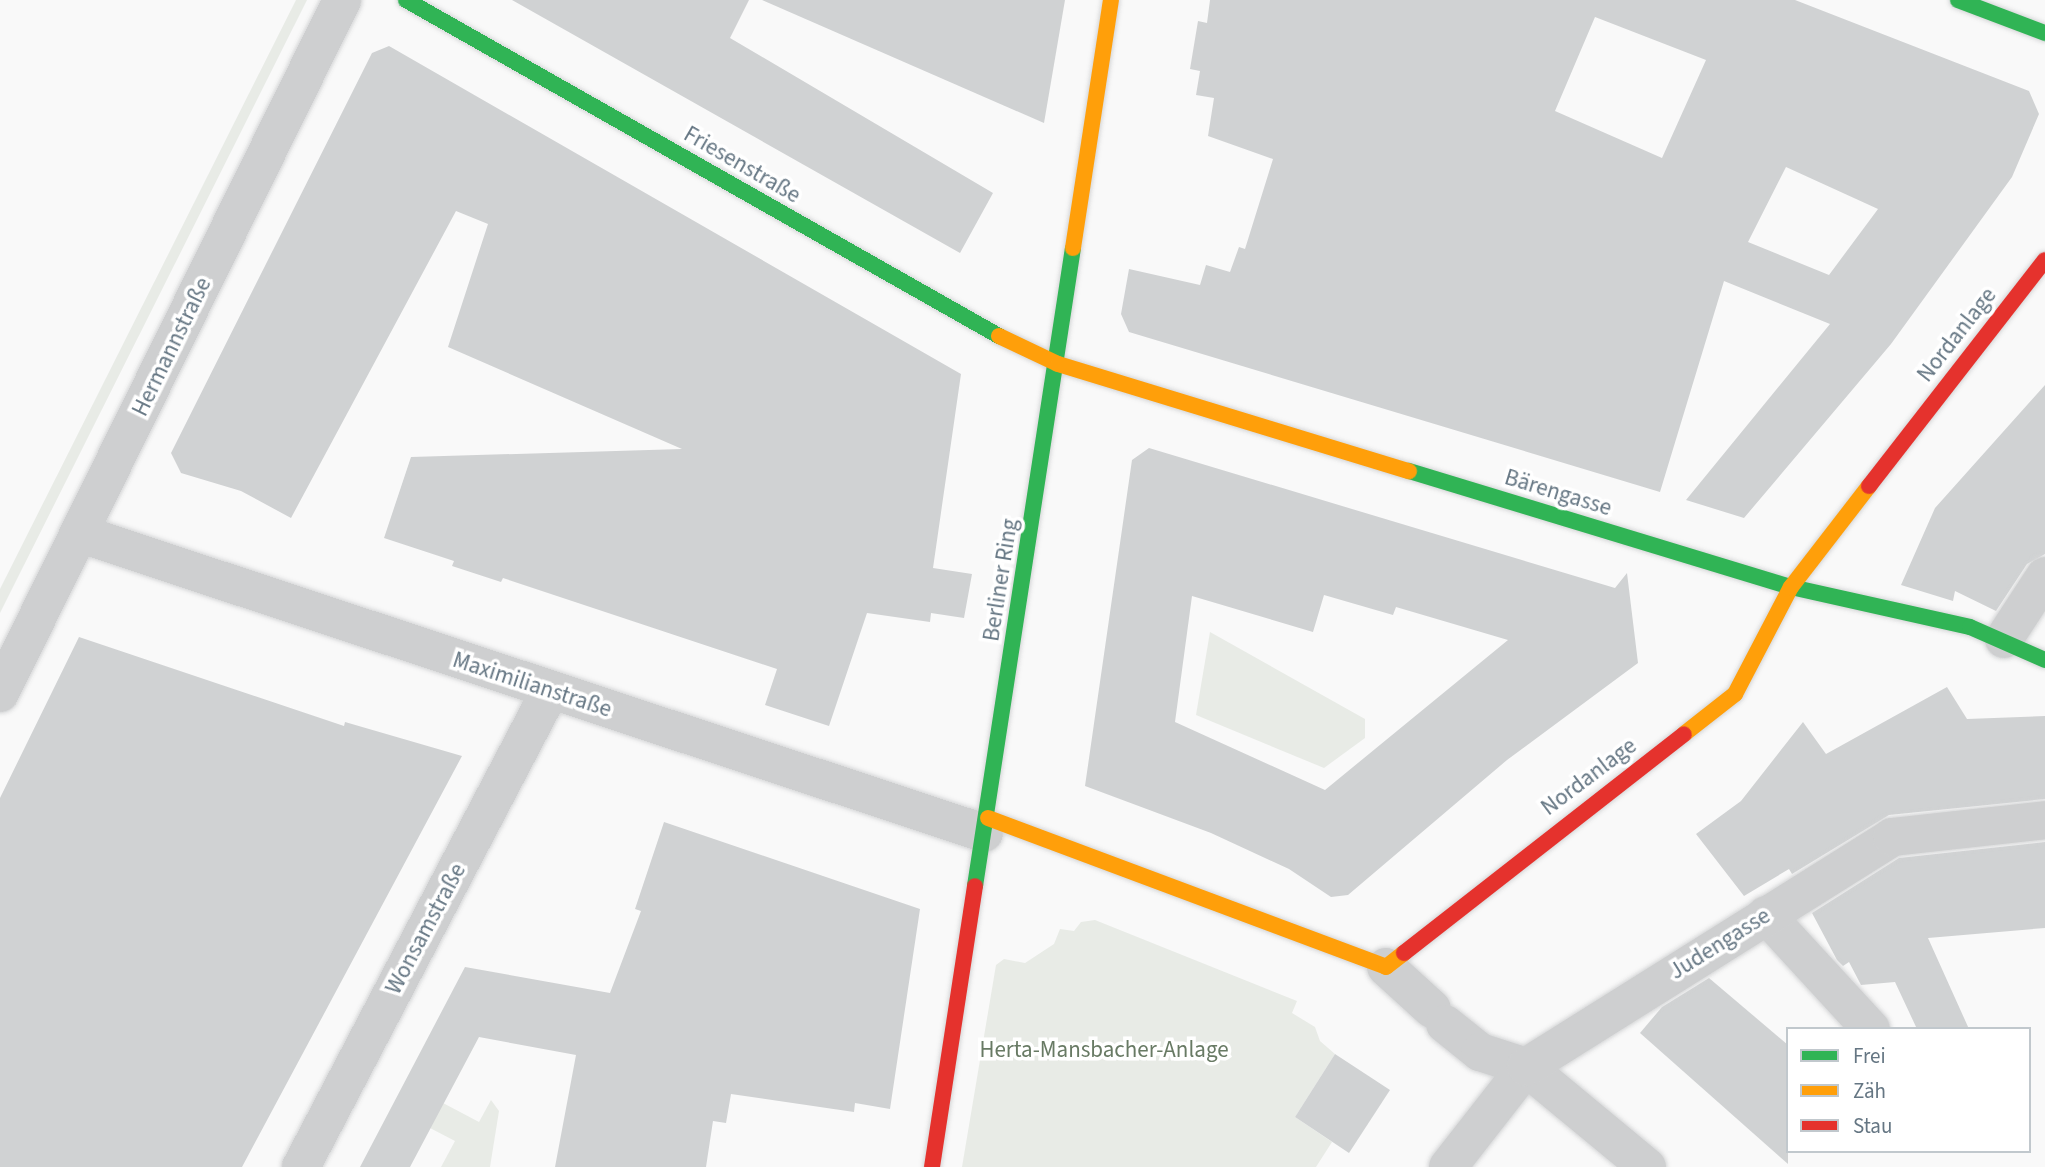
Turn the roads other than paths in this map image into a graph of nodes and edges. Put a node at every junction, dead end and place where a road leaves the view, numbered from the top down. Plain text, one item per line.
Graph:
1 (342, 0) edge
2 (406, 0) edge
3 (1111, 0) edge
4 (1958, 0) edge
5 (2045, 33) edge
6 (2045, 260) edge
7 (1058, 364) junction
8 (81, 534) junction
9 (2045, 576) edge
10 (1791, 587) junction
11 (2004, 639) junction
12 (2045, 660) edge
13 (550, 691) junction
14 (0, 693) edge
15 (2045, 820) edge
16 (986, 826) junction
17 (1766, 915) junction
18 (1386, 967) junction
19 (1869, 1027) edge
20 (1525, 1067) junction
21 (301, 1167) edge
22 (932, 1167) edge
23 (1448, 1167) edge
24 (1647, 1167) edge

1 - 8 street, Hermannstraße
2 - 7 street, Friesenstraße
3 - 7 street, Berliner Ring
4 - 5 street
6 - 10 street, Nordanlage
7 - 10 street, Bärengasse
7 - 16 street, Berliner Ring
8 - 13 street, Maximilianstraße
8 - 14 street, Hermannstraße
9 - 11 street
10 - 11 street, Bärengasse
10 - 18 street, Nordanlage
11 - 12 street, Bärengasse
13 - 16 street, Maximilianstraße
13 - 21 street, Wonsamstraße
15 - 17 street, Judengasse
16 - 18 street
16 - 22 street, Berliner Ring
17 - 19 street
17 - 20 street, Judengasse
18 - 20 street
20 - 23 street, Judengasse
20 - 24 street

